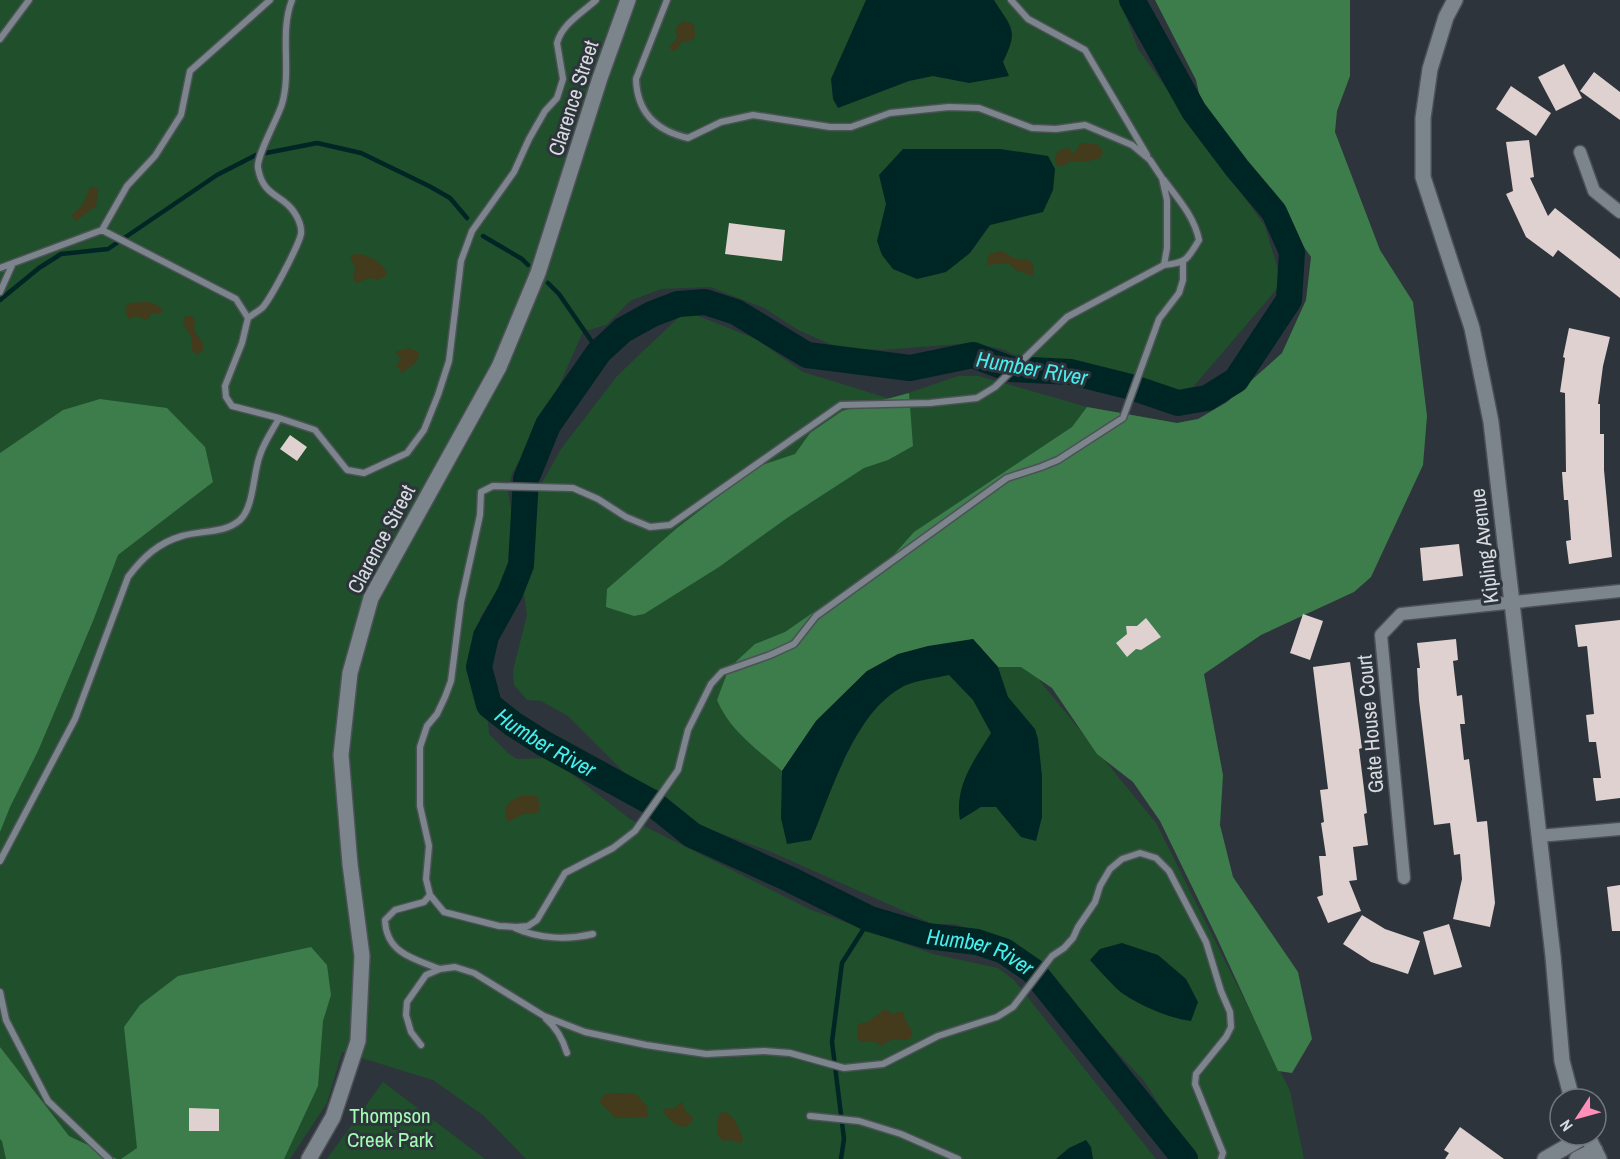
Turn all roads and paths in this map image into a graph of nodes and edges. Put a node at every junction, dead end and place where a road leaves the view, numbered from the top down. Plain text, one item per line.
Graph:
1 (29, 0) edge
2 (270, 0) edge
3 (292, 0) edge
4 (596, 0) edge
5 (628, 0) edge
6 (667, 0) edge
7 (1011, 0) edge
8 (1455, 0) edge
9 (0, 39) edge
10 (1580, 152) dead end
11 (1150, 160) junction
12 (1160, 175) junction
13 (1620, 212) edge
14 (102, 230) junction
15 (1183, 261) junction
16 (14, 263) junction
17 (1164, 265) junction
18 (0, 268) edge
19 (0, 292) edge
20 (248, 318) junction
21 (279, 418) junction
22 (1620, 591) edge
23 (1512, 603) junction
24 (1620, 829) edge
25 (1539, 836) junction
26 (0, 861) edge
27 (1404, 878) dead end
28 (430, 895) junction
29 (512, 927) junction
30 (593, 934) dead end
31 (440, 969) junction
32 (0, 992) edge
33 (535, 1010) junction
34 (421, 1046) dead end
35 (567, 1053) dead end
36 (1569, 1087) edge
37 (810, 1116) dead end
38 (1566, 1147) edge
39 (1597, 1155) edge
40 (109, 1159) edge
41 (309, 1159) edge
42 (958, 1159) edge
43 (1221, 1159) edge
44 (1545, 1159) edge
45 (1577, 1159) edge

1 - 9 lane
2 - 14 lane
3 - 20 lane
4 - 21 lane
5 - 41 street, Clarence Street
6 - 11 lane
7 - 11 lane
8 - 23 street, Kipling Avenue
10 - 13 street
11 - 12 lane
12 - 15 lane
12 - 17 lane
14 - 16 lane
14 - 20 lane
15 - 17 lane
15 - 29 lane
16 - 18 lane
16 - 19 lane
17 - 28 lane
20 - 21 lane
21 - 26 lane
22 - 23 street, Gate House Court
23 - 25 street, Kipling Avenue
23 - 27 street, Gate House Court
24 - 25 street
25 - 36 street, Kipling Avenue
28 - 29 lane
28 - 31 lane
29 - 30 lane
31 - 33 lane
31 - 34 lane
32 - 40 lane
33 - 35 lane
33 - 43 lane
37 - 42 lane
38 - 44 street
39 - 45 street

